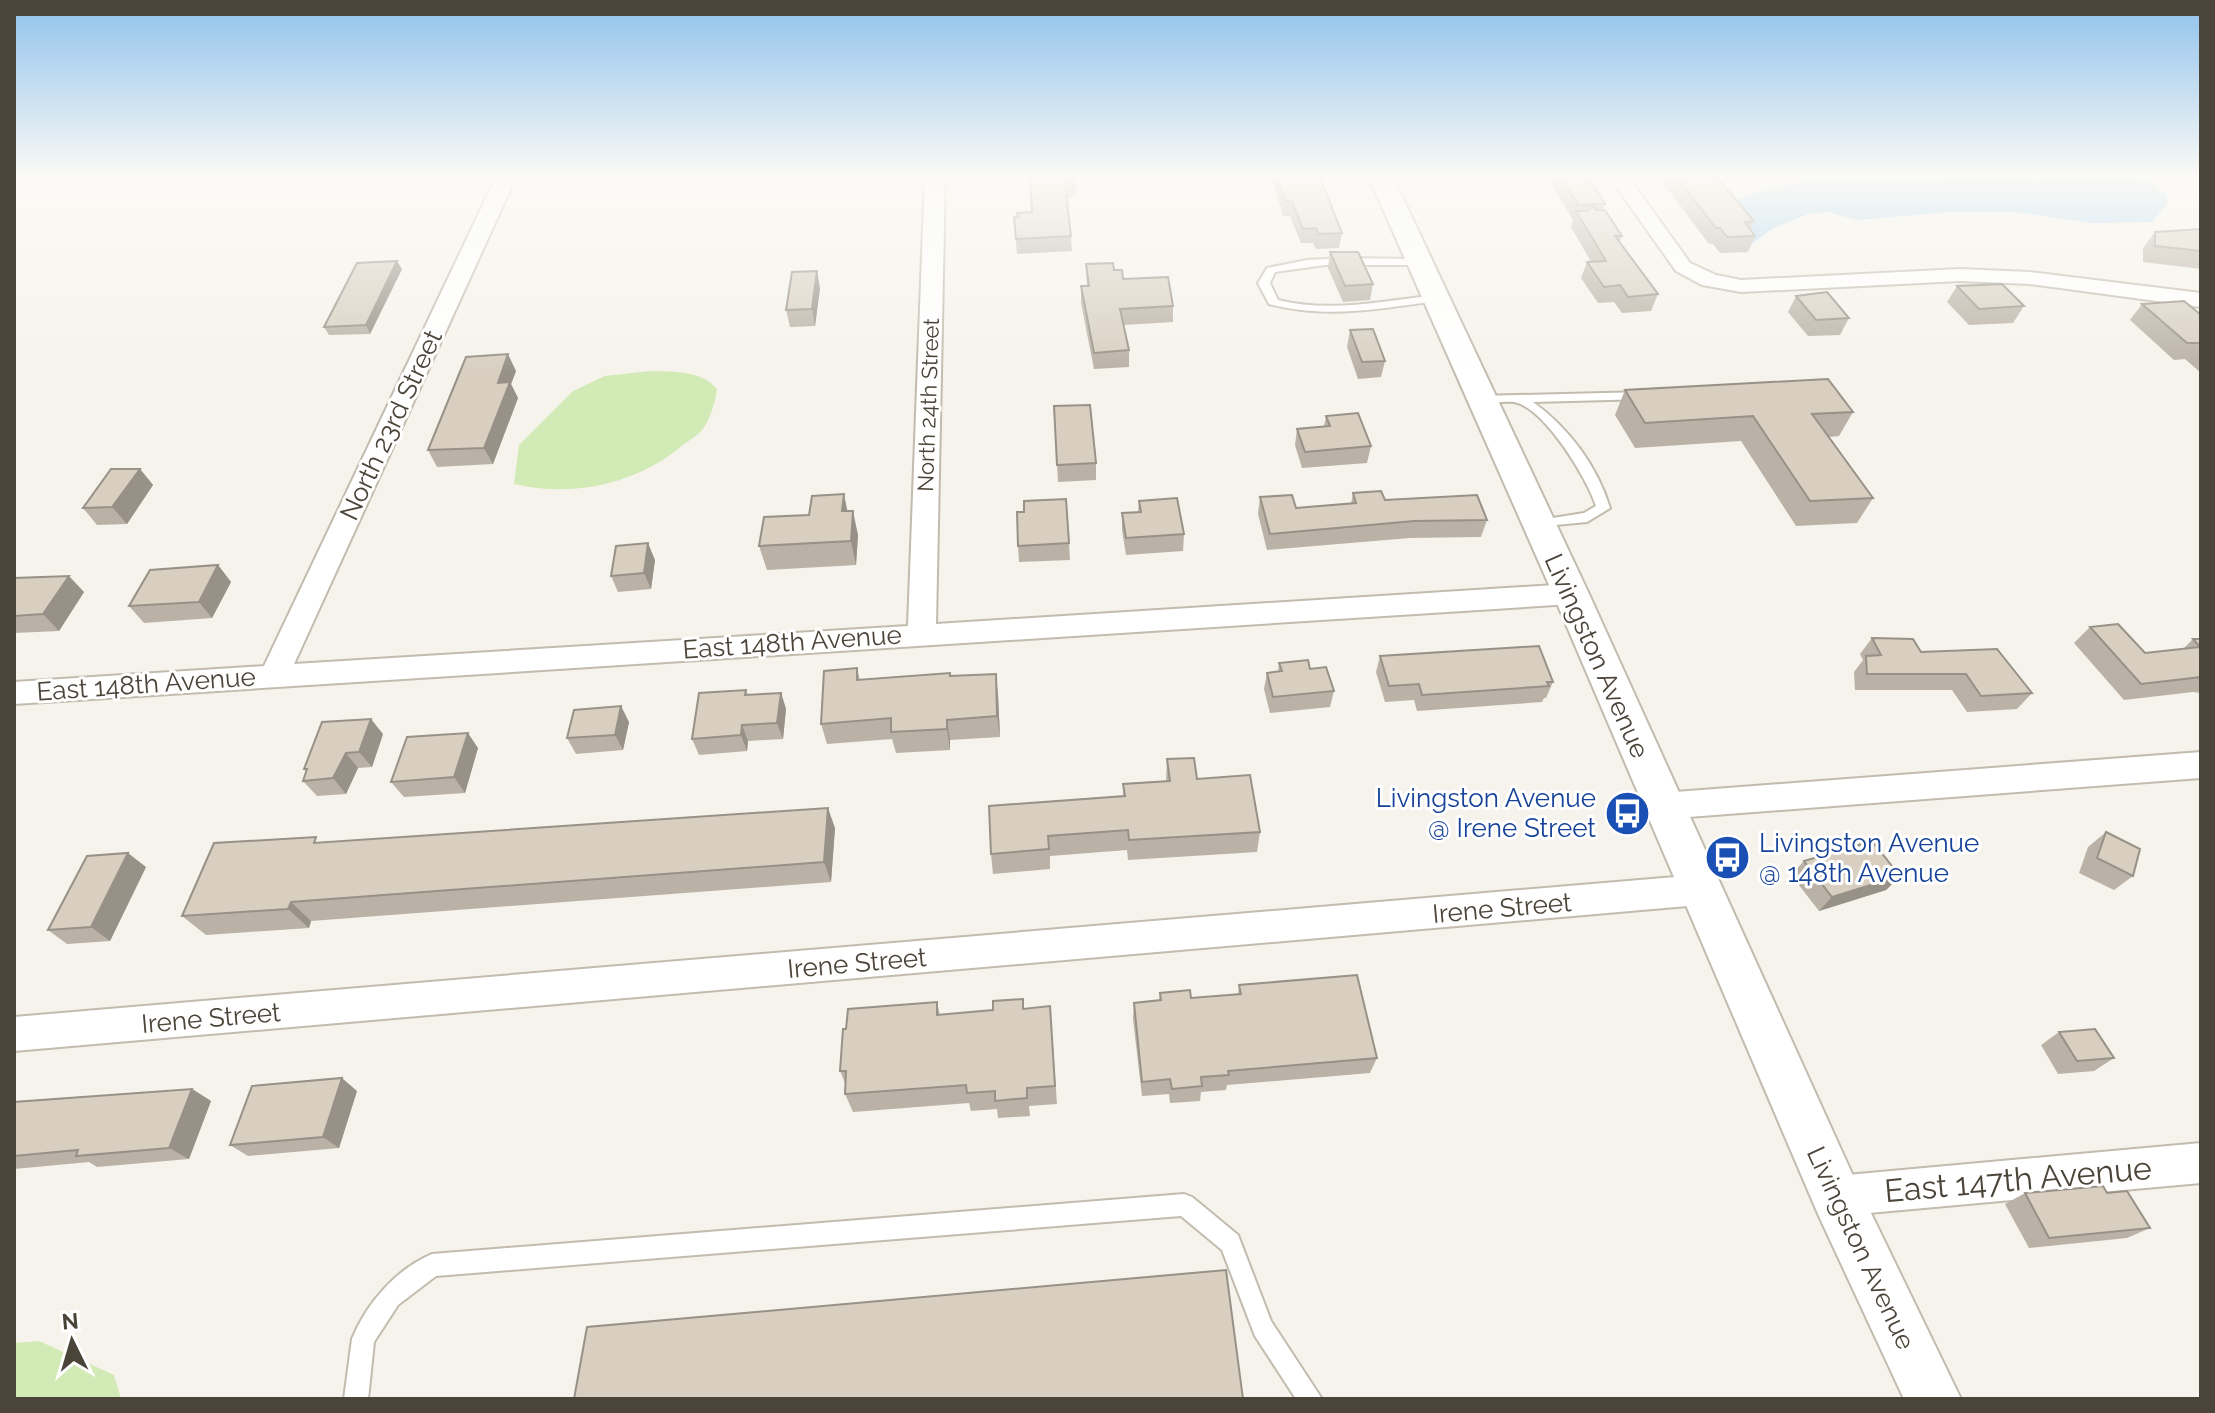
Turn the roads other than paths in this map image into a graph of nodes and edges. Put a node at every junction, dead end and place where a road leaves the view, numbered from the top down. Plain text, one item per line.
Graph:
1 (476, 241) edge
2 (933, 241) edge
3 (1410, 241) edge
4 (1664, 241) edge
5 (1419, 262) junction
6 (1436, 298) junction
7 (2201, 300) edge
8 (1654, 395) edge
9 (1482, 399) junction
10 (1522, 399) junction
11 (1539, 524) junction
12 (1571, 594) junction
13 (922, 634) junction
14 (274, 675) junction
15 (14, 693) edge
16 (2201, 765) edge
17 (1662, 806) junction
18 (1699, 890) junction
19 (14, 1034) edge
20 (2201, 1163) edge
21 (1836, 1196) junction
22 (356, 1399) edge
23 (1310, 1399) edge
24 (1933, 1399) edge

1 - 14 street, North 23rd Street
2 - 13 street, North 24th Street
3 - 5 street, Livingston Avenue
4 - 7 street
5 - 6 street, Livingston Avenue
5 - 6 lane
6 - 9 street, Livingston Avenue
8 - 10 lane
9 - 10 lane
9 - 11 street, Livingston Avenue
10 - 11 lane
11 - 12 street, Livingston Avenue
12 - 13 street, East 148th Avenue
12 - 17 street, Livingston Avenue
13 - 14 street, East 148th Avenue
14 - 15 street, East 148th Avenue
16 - 17 street
17 - 18 street, Livingston Avenue
18 - 19 street, Irene Street
18 - 21 street, Livingston Avenue
20 - 21 street, East 147th Avenue
21 - 24 street, Livingston Avenue
22 - 23 lane

